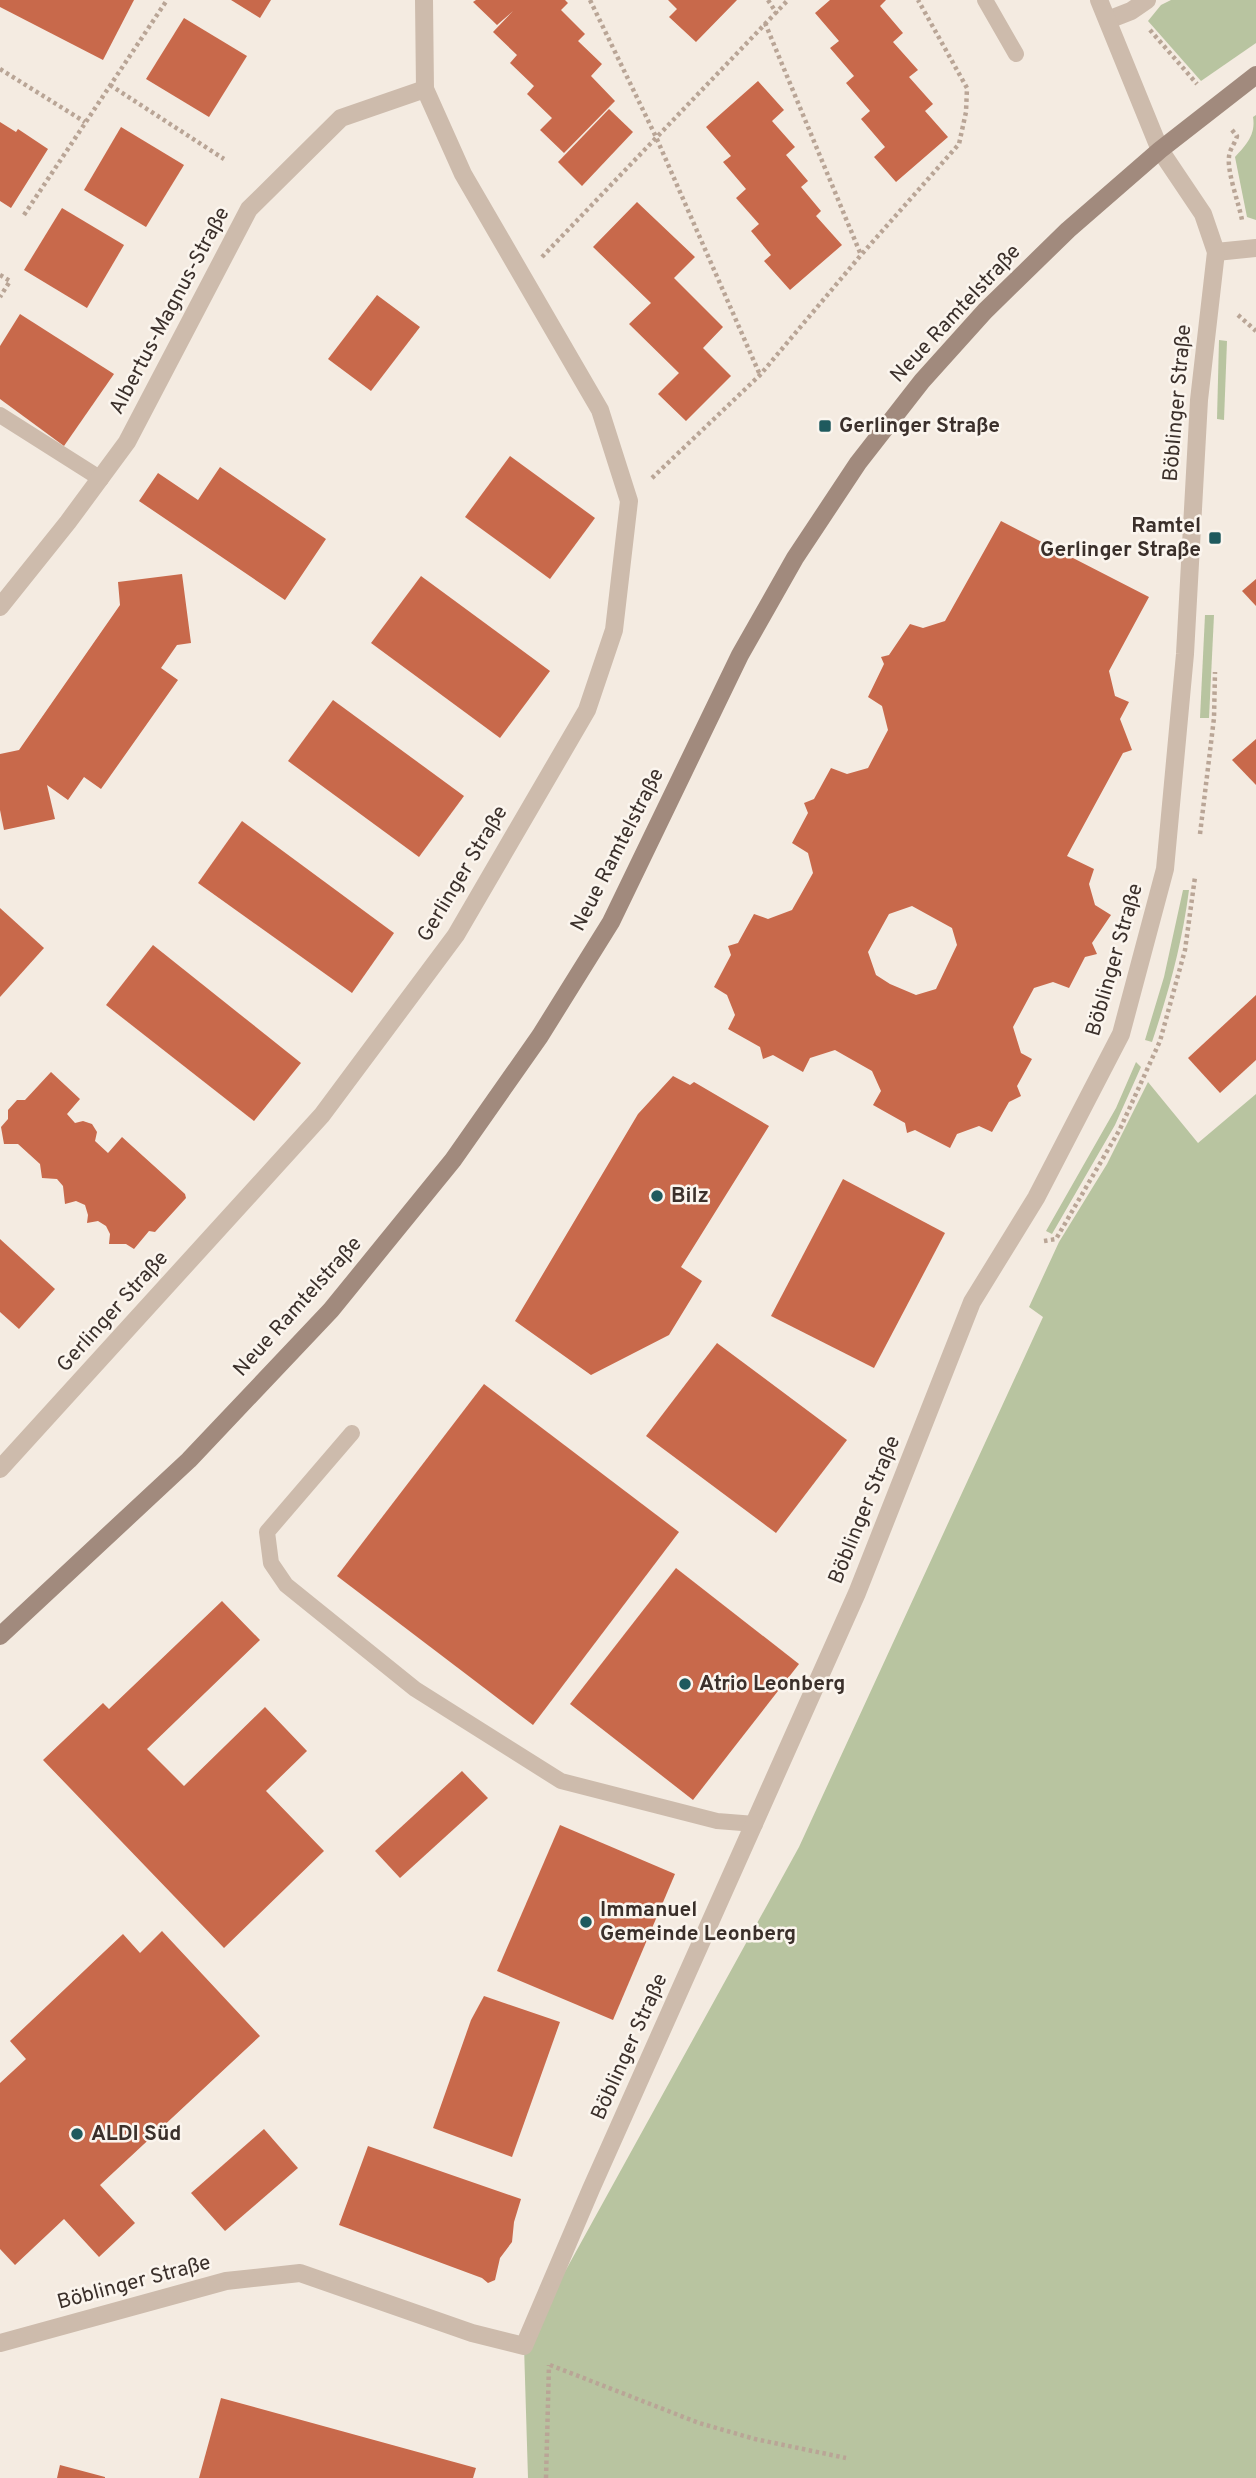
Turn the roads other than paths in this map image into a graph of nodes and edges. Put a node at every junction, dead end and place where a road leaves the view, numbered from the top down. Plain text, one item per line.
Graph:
1 (424, 0) edge
2 (985, 0) edge
3 (1099, 0) edge
4 (1147, 0) edge
5 (1108, 20) junction
6 (1016, 54) dead end
7 (1256, 75) edge
8 (425, 89) junction
9 (1160, 150) junction
10 (1256, 248) edge
11 (1216, 252) junction
12 (0, 415) edge
13 (100, 479) junction
14 (0, 607) edge
15 (352, 1433) dead end
16 (0, 1469) edge
17 (0, 1636) edge
18 (755, 1824) junction
19 (0, 2343) edge

1 - 8 street, Gerlinger Straße
2 - 6 lane
3 - 5 street
4 - 5 street
5 - 9 street
7 - 9 main road, Neue Ramtelstraße
8 - 13 street, Albertus-Magnus-Straße
8 - 16 street, Gerlinger Straße
9 - 11 street, Böblinger Straße
9 - 17 main road, Neue Ramtelstraße
10 - 11 street
11 - 18 street, Böblinger Straße
12 - 13 lane
13 - 14 street, Albertus-Magnus-Straße
15 - 18 lane
18 - 19 street, Böblinger Straße

